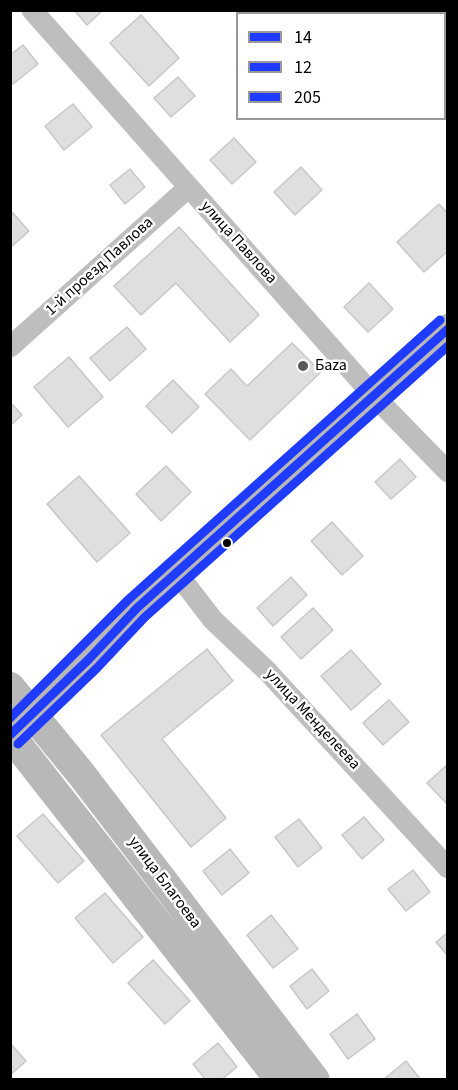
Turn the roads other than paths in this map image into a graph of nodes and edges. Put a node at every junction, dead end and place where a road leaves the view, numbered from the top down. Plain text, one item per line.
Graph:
1 (32, 10) edge
2 (189, 188) junction
3 (447, 329) edge
4 (10, 347) edge
5 (374, 396) junction
6 (447, 472) edge
7 (176, 572) junction
8 (18, 700) edge
9 (10, 735) edge
10 (447, 868) edge
11 (280, 1080) edge
12 (315, 1080) edge

1 - 2 street, улица Павлова
2 - 4 street, 1-й проезд Павлова
2 - 5 street, улица Павлова
3 - 5 main road
5 - 6 street, улица Павлова
5 - 7 main road
7 - 8 main road
7 - 10 street, улица Менделеева
8 - 9 main road
8 - 12 main road, улица Благоева
9 - 11 main road, улица Благоева

